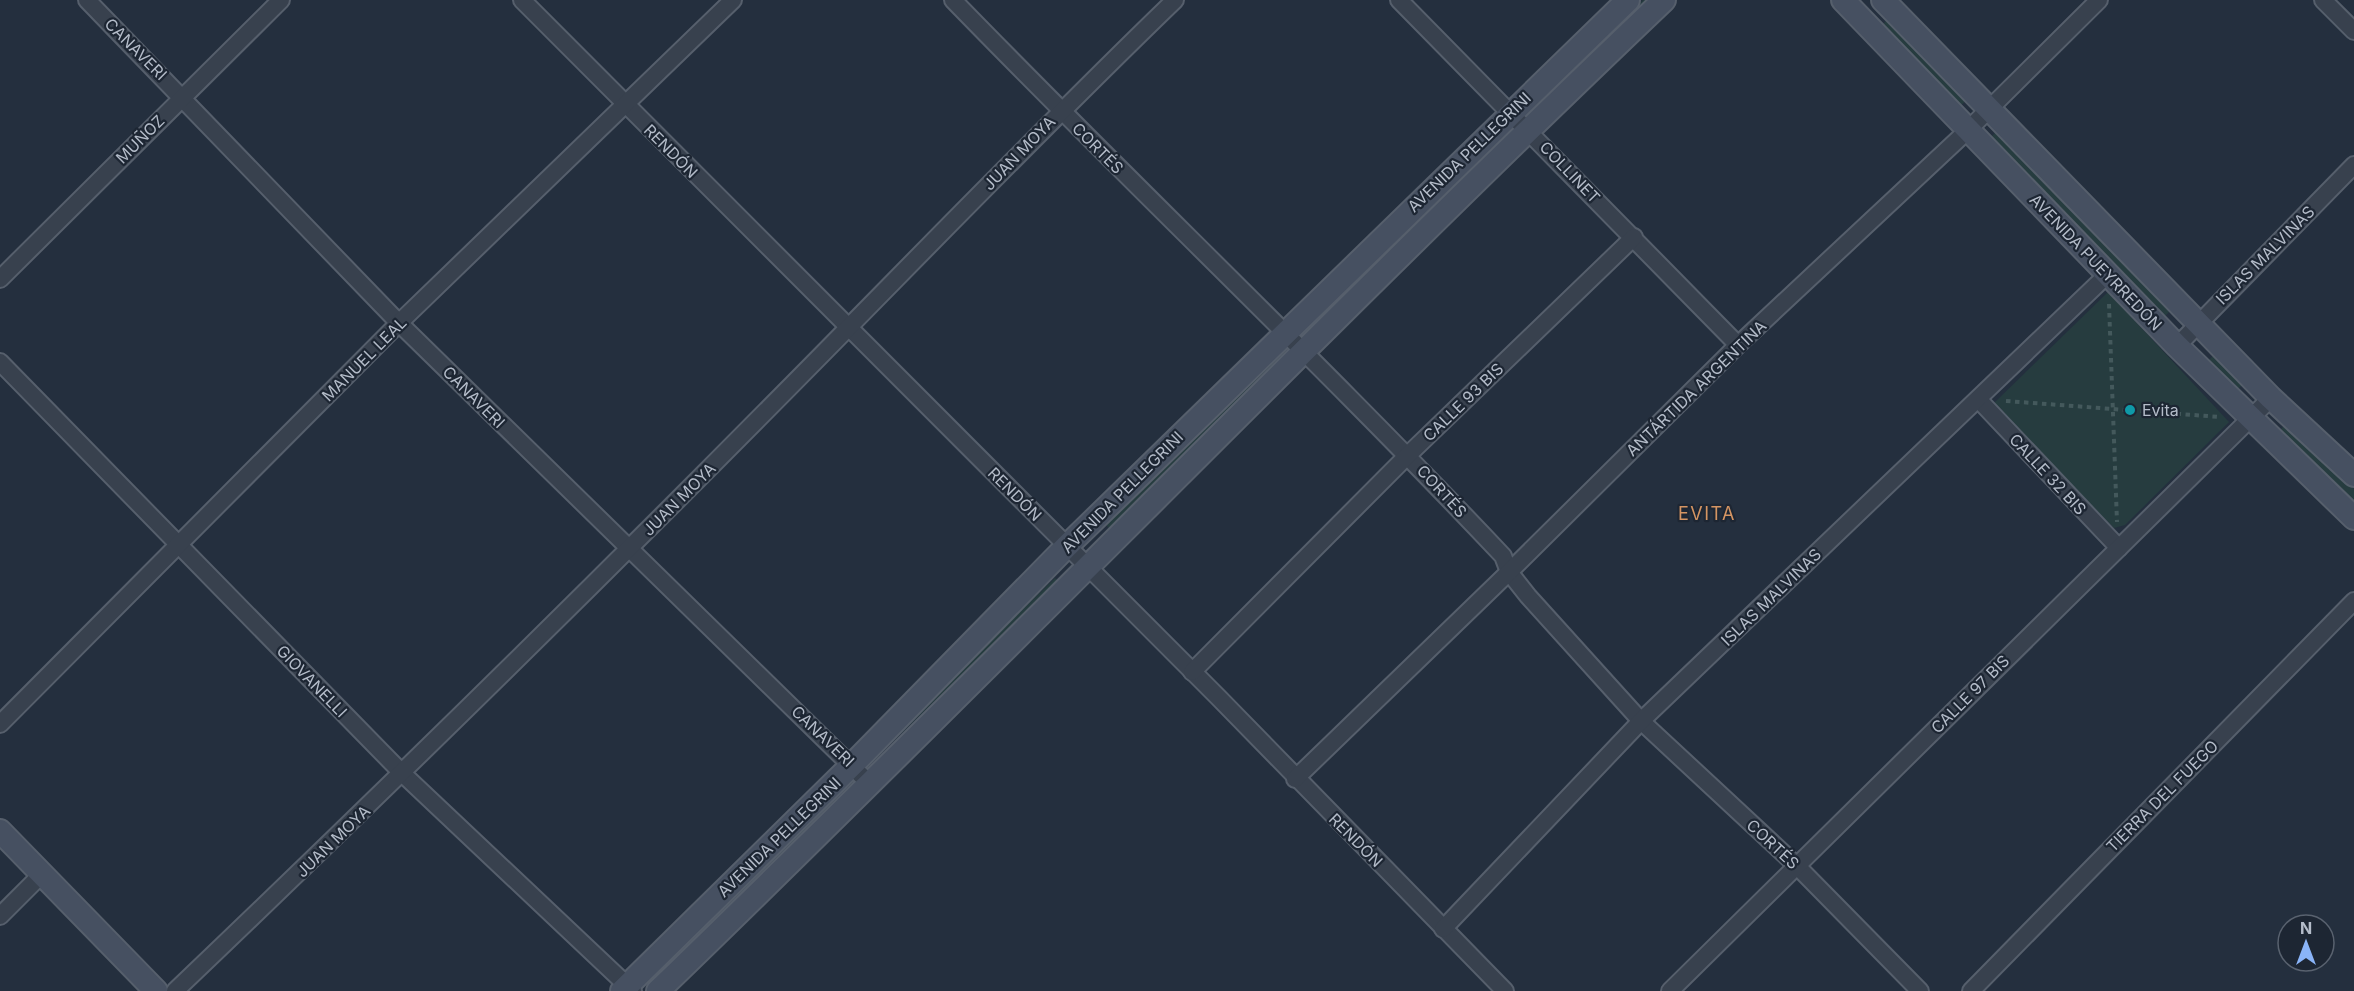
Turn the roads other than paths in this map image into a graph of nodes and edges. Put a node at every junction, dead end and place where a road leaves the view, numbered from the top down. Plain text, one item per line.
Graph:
1 (87, 0) edge
2 (281, 0) edge
3 (522, 0) edge
4 (733, 0) edge
5 (953, 0) edge
6 (1175, 0) edge
7 (1399, 0) edge
8 (1628, 0) edge
9 (1664, 0) edge
10 (1883, 0) edge
11 (2099, 0) edge
12 (2323, 0) edge
13 (1846, 1) edge
14 (2354, 32) edge
15 (183, 97) junction
16 (626, 106) junction
17 (1989, 109) junction
18 (1060, 111) junction
19 (1510, 112) junction
20 (1528, 129) junction
21 (1967, 131) junction
22 (2354, 165) edge
23 (1634, 237) junction
24 (2108, 274) junction
25 (0, 279) edge
26 (399, 323) junction
27 (2198, 323) junction
28 (849, 328) junction
29 (1283, 334) junction
30 (1738, 345) junction
31 (2177, 346) junction
32 (1305, 354) junction
33 (0, 362) edge
34 (1978, 399) junction
35 (2271, 399) junction
36 (2252, 419) junction
37 (1408, 455) junction
38 (2354, 475) edge
39 (2354, 518) edge
40 (180, 545) junction
41 (1067, 546) junction
42 (2118, 548) junction
43 (628, 550) junction
44 (1087, 566) junction
45 (1509, 572) junction
46 (2354, 601) edge
47 (1192, 672) junction
48 (1641, 720) junction
49 (0, 724) edge
50 (852, 764) junction
51 (403, 774) junction
52 (1295, 779) junction
53 (871, 785) junction
54 (0, 831) edge
55 (1796, 865) junction
56 (42, 874) junction
57 (0, 916) edge
58 (1443, 928) junction
59 (627, 989) edge
60 (156, 991) edge
61 (175, 991) edge
62 (658, 991) edge
63 (1505, 991) edge
64 (1670, 991) edge
65 (1920, 991) edge
66 (1971, 991) edge

1 - 15 street, CANAVERI
2 - 15 street, MUÑOZ
3 - 16 street, RENDÓN
4 - 16 street, MANUEL LEAL
5 - 18 street, CORTÉS
6 - 18 street, JUAN MOYA
7 - 19 street, COLLINET
8 - 19 main road, AVENIDA PELLEGRINI
9 - 20 main road, AVENIDA PELLEGRINI
10 - 17 main road, AVENIDA PUEYRREDÓN
11 - 17 street, ANTÁRTIDA ARGENTINA
12 - 14 street
13 - 21 main road, AVENIDA PUEYRREDÓN
15 - 25 street, MUÑOZ
15 - 26 street, CANAVERI
16 - 26 street, MANUEL LEAL
16 - 28 street, RENDÓN
17 - 21 street, ANTÁRTIDA ARGENTINA
17 - 27 main road, AVENIDA PUEYRREDÓN
18 - 28 street, JUAN MOYA
18 - 29 street, CORTÉS
19 - 20 street, COLLINET
19 - 29 main road, AVENIDA PELLEGRINI
20 - 23 street, COLLINET
20 - 32 main road, AVENIDA PELLEGRINI
21 - 24 main road, AVENIDA PUEYRREDÓN
21 - 30 street, ANTÁRTIDA ARGENTINA
22 - 27 street, ISLAS MALVINAS
23 - 30 street, COLLINET
23 - 37 street, CALLE 93 BIS
24 - 31 main road, AVENIDA PUEYRREDÓN
24 - 34 street, ISLAS MALVINAS
26 - 40 street, MANUEL LEAL
26 - 43 street, CANAVERI
27 - 31 street, ISLAS MALVINAS
27 - 35 main road, AVENIDA PUEYRREDÓN
28 - 41 street, RENDÓN
28 - 43 street, JUAN MOYA
29 - 32 street, CORTÉS
29 - 41 main road, AVENIDA PELLEGRINI
30 - 45 street, ANTÁRTIDA ARGENTINA
31 - 36 main road, AVENIDA PUEYRREDÓN
32 - 37 street, CORTÉS
32 - 44 main road, AVENIDA PELLEGRINI
33 - 40 street, GIOVANELLI
34 - 42 street, CALLE 32 BIS
34 - 48 street, ISLAS MALVINAS
35 - 36 street, CALLE 97 BIS
35 - 38 main road, AVENIDA PUEYRREDÓN
36 - 39 main road, AVENIDA PUEYRREDÓN
36 - 42 street, CALLE 97 BIS
37 - 45 street, CORTÉS
37 - 47 street, CALLE 93 BIS
40 - 49 street, MANUEL LEAL
40 - 51 street, GIOVANELLI
41 - 44 street, RENDÓN
41 - 50 main road, AVENIDA PELLEGRINI
42 - 55 street, CALLE 97 BIS
43 - 50 street, CANAVERI
43 - 51 street, JUAN MOYA
44 - 47 street, RENDÓN
44 - 53 main road, AVENIDA PELLEGRINI
45 - 48 street, CORTÉS
45 - 52 street, ANTÁRTIDA ARGENTINA
46 - 66 street, TIERRA DEL FUEGO
47 - 52 street, RENDÓN
48 - 55 street, CORTÉS
48 - 58 street, ISLAS MALVINAS
50 - 53 street, CANAVERI
50 - 59 main road, AVENIDA PELLEGRINI
51 - 59 street, GIOVANELLI
51 - 61 street, JUAN MOYA
52 - 58 street, RENDÓN
53 - 62 main road, AVENIDA PELLEGRINI
54 - 56 main road
55 - 64 street, CALLE 97 BIS
55 - 65 street, CORTÉS
56 - 57 street
56 - 60 main road
58 - 63 street, RENDÓN

